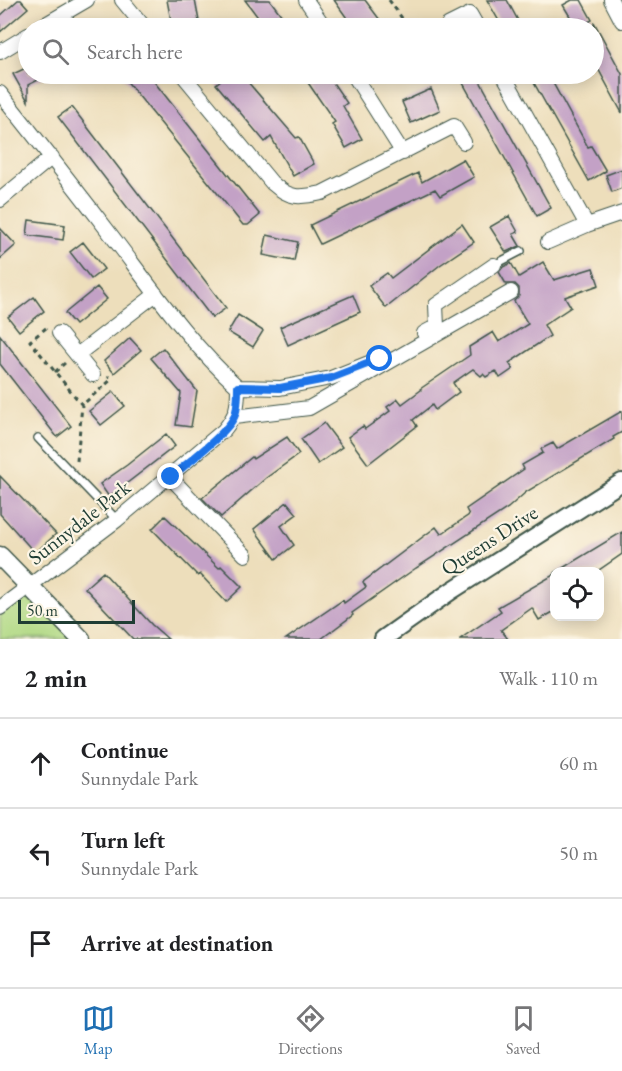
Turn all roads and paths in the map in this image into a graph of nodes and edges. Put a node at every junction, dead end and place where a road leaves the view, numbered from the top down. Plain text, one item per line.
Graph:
1 (87, 0) edge
2 (122, 0) edge
3 (306, 0) edge
4 (389, 0) edge
5 (611, 0) edge
6 (56, 18) edge
7 (137, 18) edge
8 (318, 18) edge
9 (402, 18) edge
10 (622, 21) edge
11 (18, 41) edge
12 (0, 52) edge
13 (190, 84) edge
14 (359, 84) edge
15 (509, 84) edge
16 (3, 103) edge
17 (464, 142) dead end
18 (403, 153) junction
19 (52, 158) junction
20 (0, 200) edge
21 (622, 213) edge
22 (587, 225) junction
23 (548, 242) dead end
24 (521, 251) dead end
25 (494, 265) joint
26 (511, 292) dead end
27 (156, 294) junction
28 (59, 333) dead end
29 (76, 355) junction
30 (93, 375) dead end
31 (238, 387) junction
32 (82, 405) dead end
33 (234, 417) junction
34 (38, 438) dead end
35 (83, 468) dead end
36 (171, 477) junction
37 (622, 482) edge
38 (117, 520) junction
39 (245, 555) dead end
40 (0, 556) edge
41 (30, 587) junction
42 (0, 608) edge
43 (81, 639) edge
44 (383, 639) edge

1 - 6 street
2 - 7 street
3 - 8 street
4 - 9 path
5 - 10 street
11 - 12 street
13 - 18 street
14 - 18 street
15 - 22 street
16 - 19 street
17 - 18 street
19 - 20 street
19 - 27 street
21 - 22 street
22 - 23 street
24 - 25 lane
25 - 31 street
26 - 33 street
27 - 29 street
27 - 31 street
28 - 29 street
29 - 30 street
31 - 33 street
32 - 35 path
33 - 36 street, Sunnydale Park
34 - 38 lane
36 - 38 street, Sunnydale Park
36 - 39 street
37 - 44 street, Queens Drive
38 - 41 street, Sunnydale Park
40 - 41 main road
41 - 42 street, Sunnydale Park
41 - 43 main road

